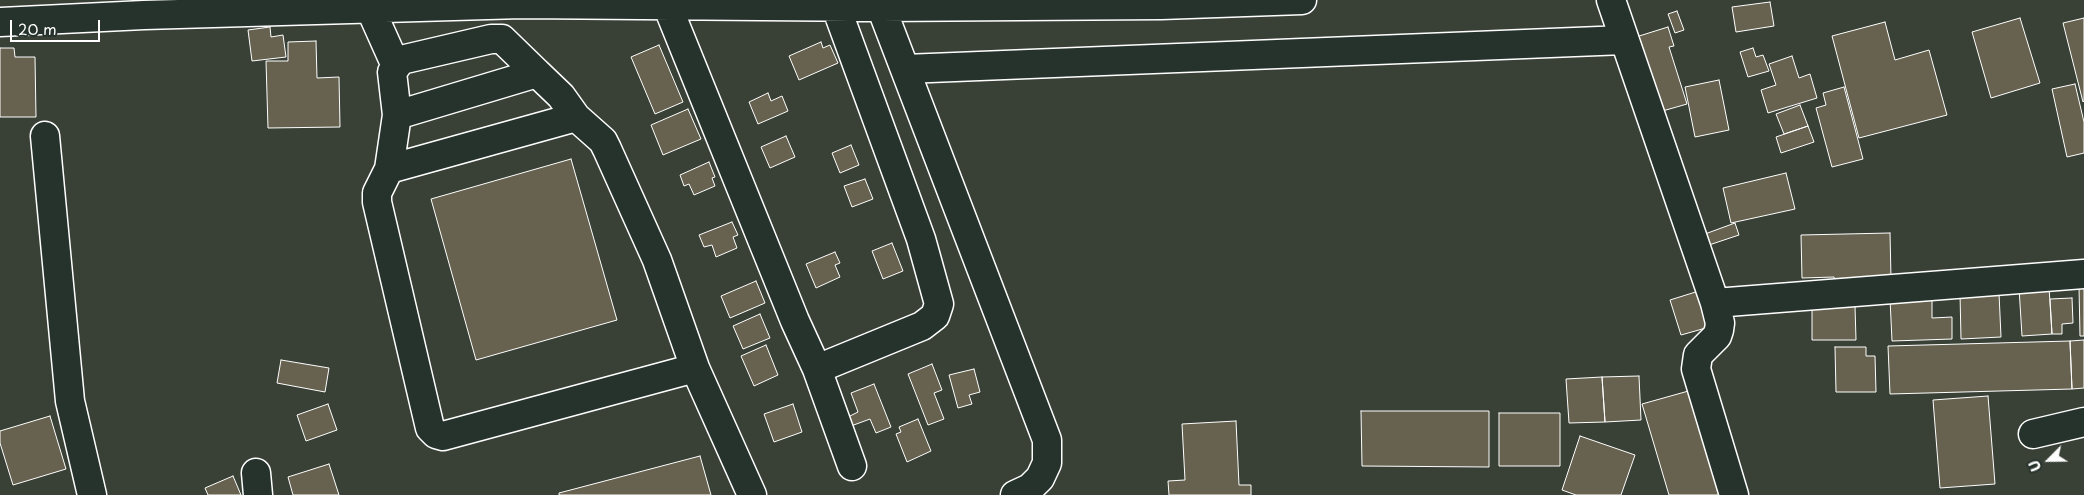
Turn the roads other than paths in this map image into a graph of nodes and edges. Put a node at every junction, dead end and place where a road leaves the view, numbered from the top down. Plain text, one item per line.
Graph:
1 (1302, 0) edge
2 (1611, 0) edge
3 (667, 5) junction
4 (357, 6) edge
5 (836, 7) junction
6 (882, 7) junction
7 (0, 22) edge
8 (1624, 40) junction
9 (396, 66) junction
10 (905, 69) junction
11 (537, 73) junction
12 (397, 115) junction
13 (576, 116) junction
14 (45, 136) dead end
15 (389, 169) junction
16 (2084, 274) edge
17 (1715, 303) junction
18 (695, 368) junction
19 (817, 369) junction
20 (2084, 422) edge
21 (2033, 434) dead end
22 (852, 466) dead end
23 (92, 495) edge
24 (752, 495) edge
25 (1015, 495) edge
26 (1734, 495) edge

1 - 6 street
2 - 8 street
3 - 4 street
3 - 5 street
3 - 19 street
4 - 7 street
4 - 9 street
5 - 6 street
5 - 19 street
6 - 10 street
8 - 10 street
8 - 17 street
9 - 11 street
9 - 12 street
10 - 25 street
11 - 12 street
11 - 13 street
12 - 15 street
13 - 15 street
13 - 18 street
14 - 23 street
15 - 18 street
16 - 17 street
17 - 26 street
18 - 24 street
19 - 22 street
20 - 21 street

